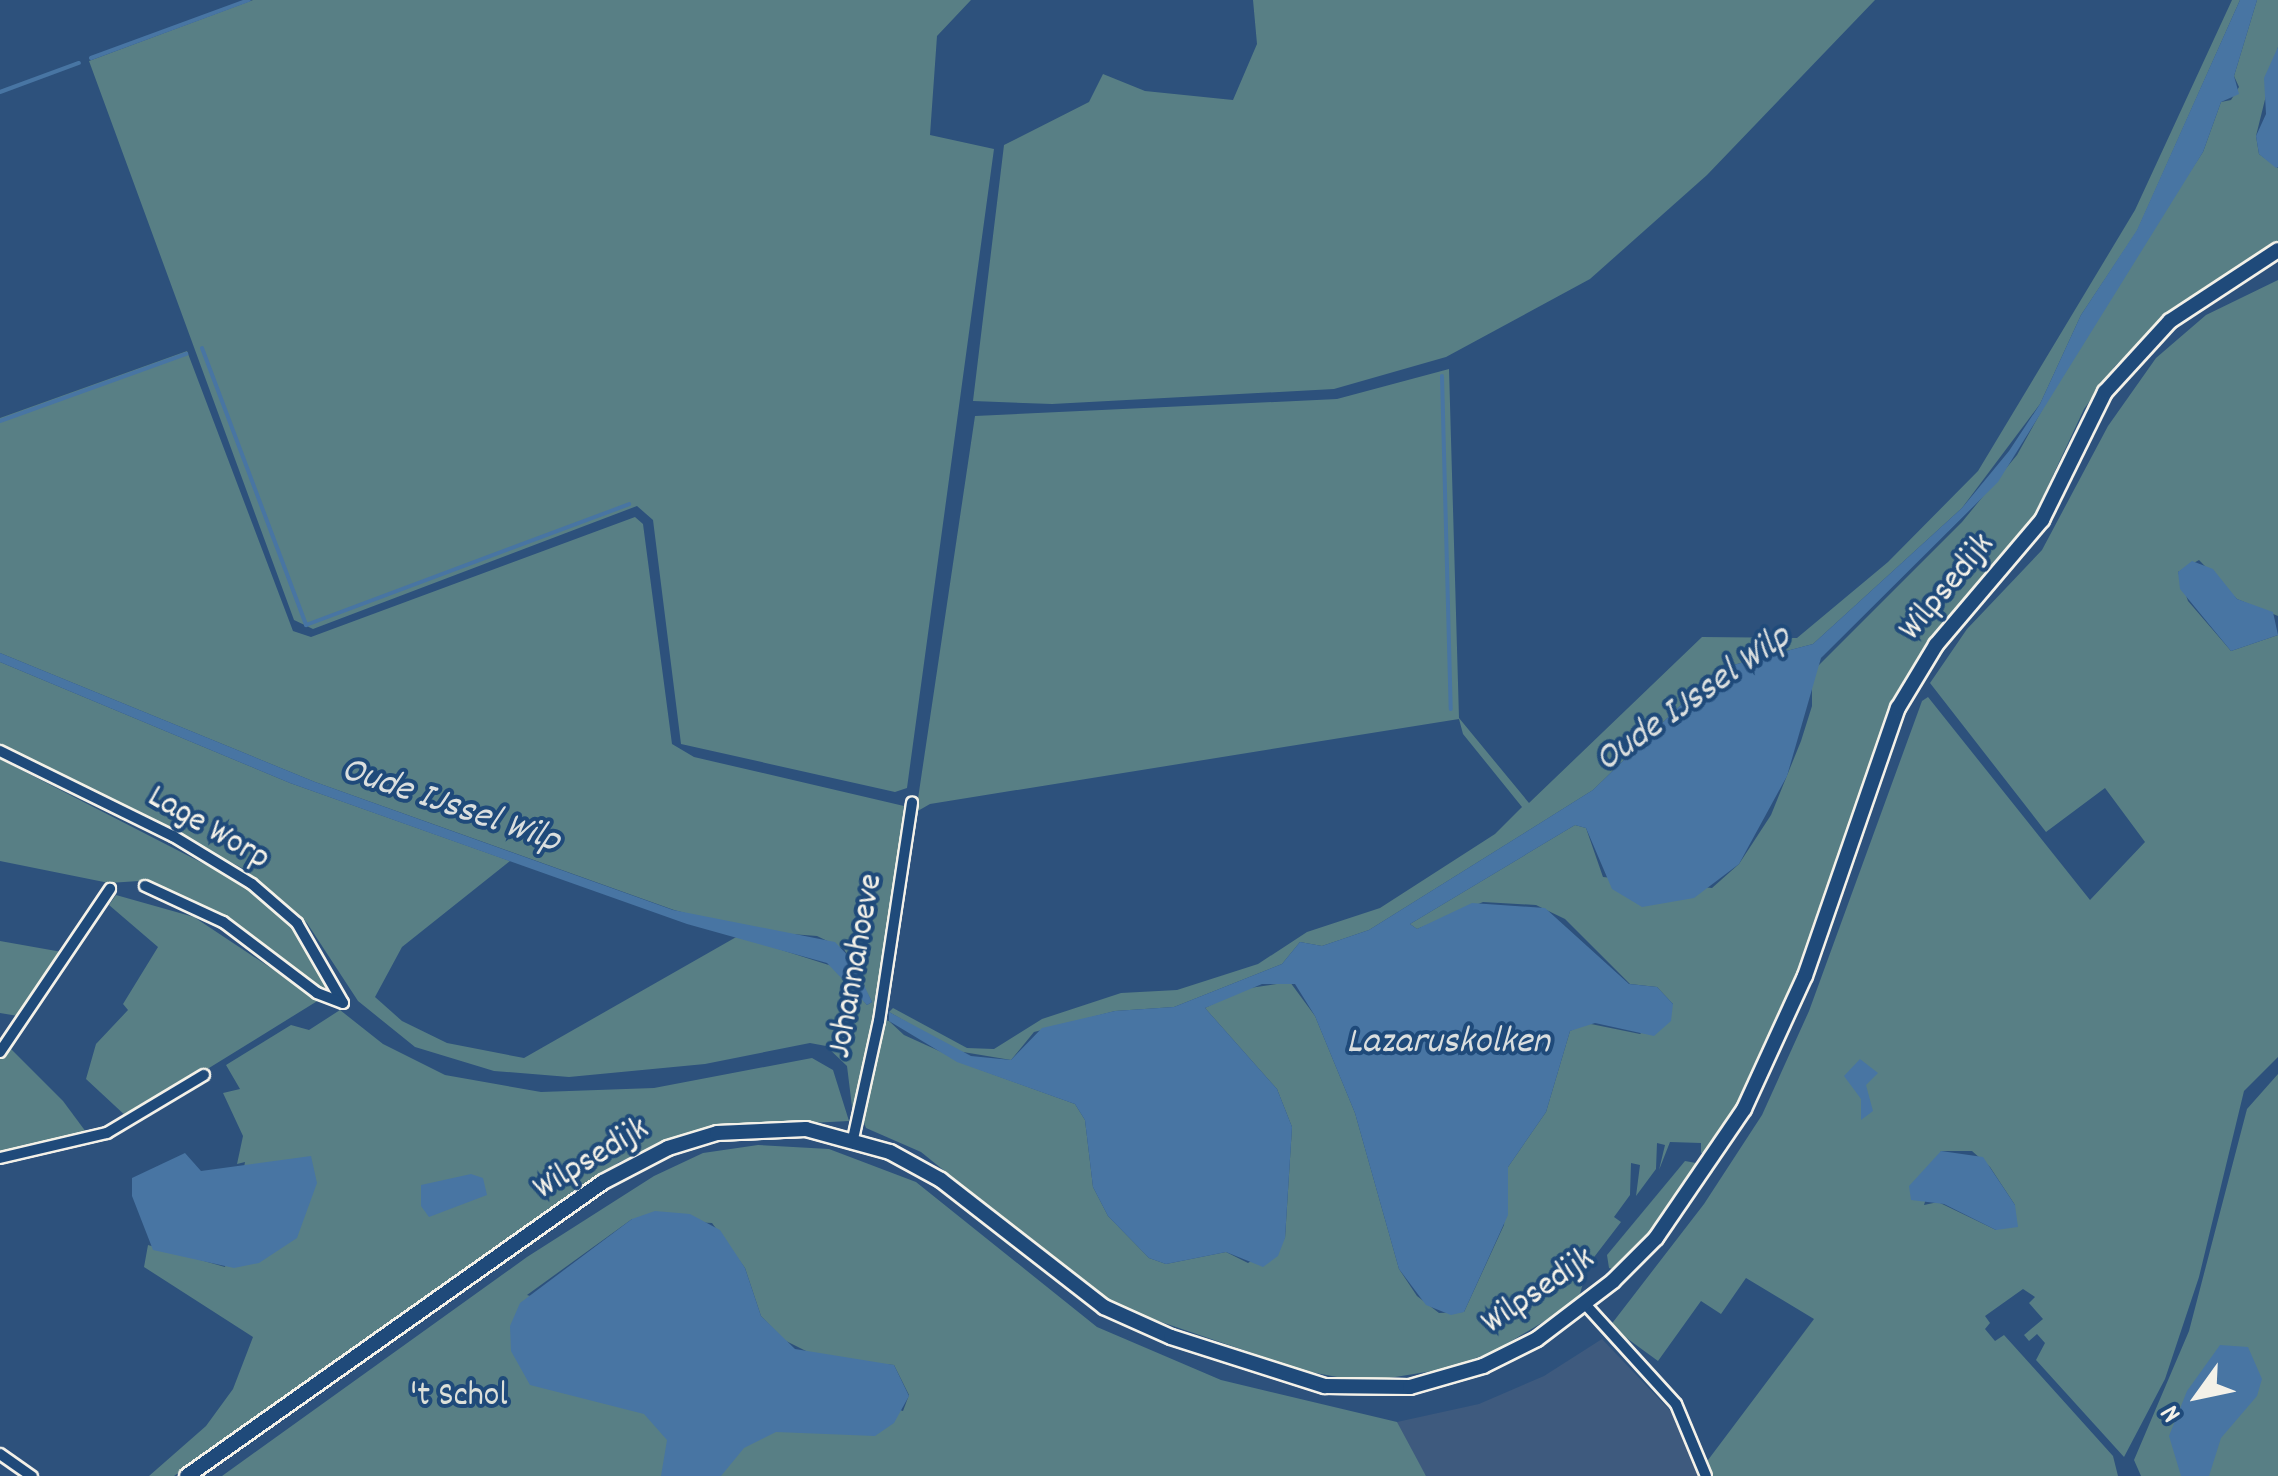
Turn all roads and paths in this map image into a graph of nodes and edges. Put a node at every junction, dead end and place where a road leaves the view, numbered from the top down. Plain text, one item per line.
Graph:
1 (2278, 250) edge
2 (0, 751) edge
3 (912, 802) dead end
4 (146, 886) dead end
5 (110, 889) dead end
6 (0, 1052) edge
7 (204, 1074) dead end
8 (853, 1139) junction
9 (0, 1158) edge
10 (1585, 1304) junction
11 (0, 1454) edge
12 (32, 1476) edge
13 (187, 1476) edge
14 (1706, 1476) edge

1 - 10 main road, Wilpsedijk
2 - 4 street, Lage Worp
3 - 8 street, Johannahoeve
5 - 6 street
7 - 9 street
8 - 10 main road, Wilpsedijk
8 - 13 main road, Wilpsedijk
10 - 14 street
11 - 12 street

